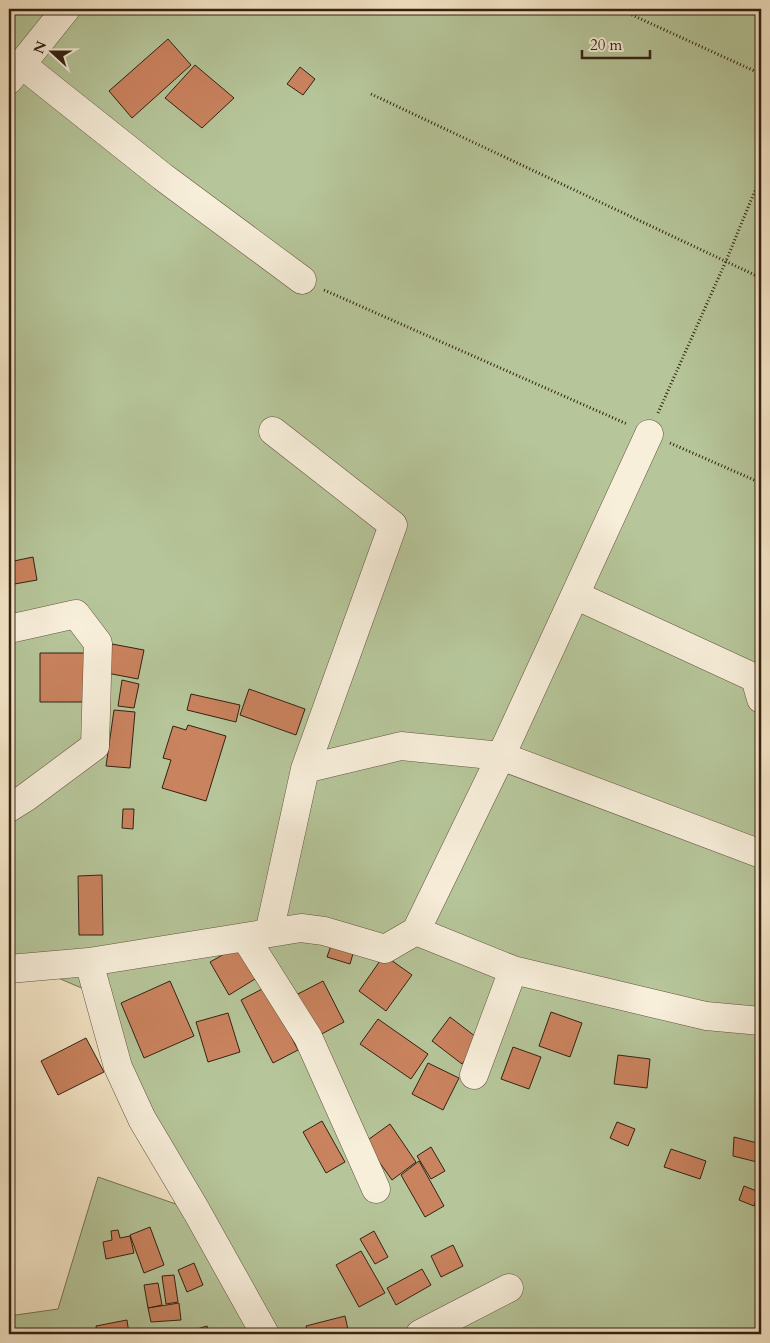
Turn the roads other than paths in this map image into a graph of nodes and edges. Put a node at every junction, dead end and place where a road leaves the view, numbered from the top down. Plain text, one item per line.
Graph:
1 (66, 9) edge
2 (15, 72) edge
3 (302, 280) road end
4 (273, 432) dead end
5 (648, 434) road end
6 (575, 595) junction
7 (9, 629) edge
8 (759, 684) edge
9 (500, 756) junction
10 (305, 769) junction
11 (9, 808) edge
12 (761, 854) edge
13 (416, 931) junction
14 (257, 935) junction
15 (89, 962) junction
16 (9, 969) edge
17 (513, 970) junction
18 (761, 1020) edge
19 (474, 1075) dead end
20 (376, 1189) dead end
21 (509, 1288) dead end
22 (265, 1334) edge
23 (420, 1334) edge

1 - 2 street
2 - 3 street
4 - 10 street
5 - 6 street
6 - 8 street
6 - 9 street
7 - 11 street
9 - 10 street
9 - 12 street
9 - 13 street
10 - 14 street
13 - 14 street
13 - 17 street
14 - 15 street
14 - 20 street
15 - 16 street
15 - 22 street
17 - 18 street
17 - 19 street
21 - 23 street

